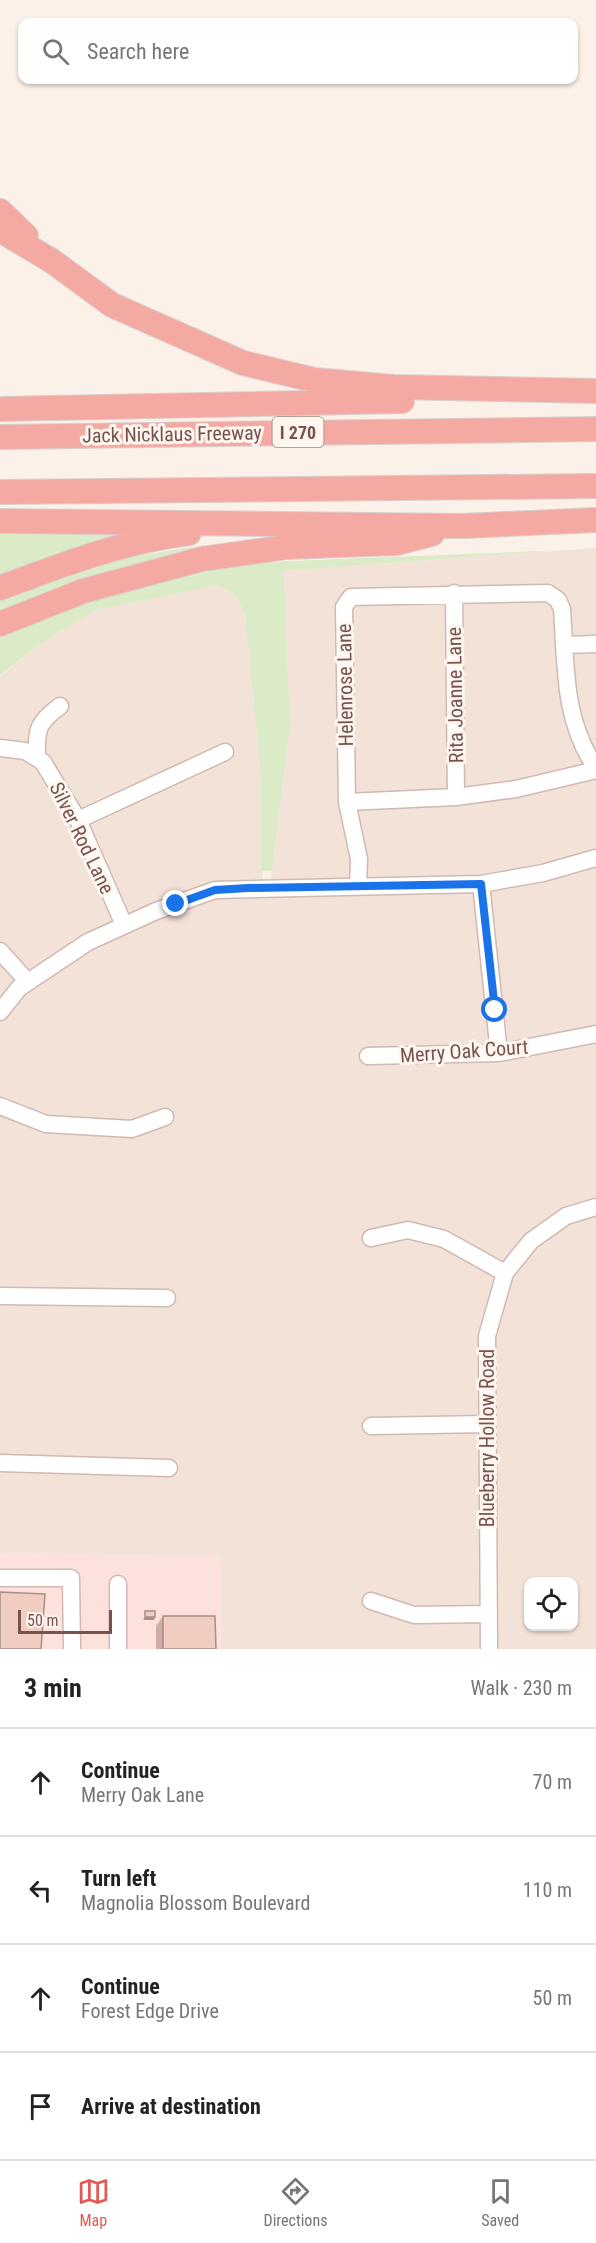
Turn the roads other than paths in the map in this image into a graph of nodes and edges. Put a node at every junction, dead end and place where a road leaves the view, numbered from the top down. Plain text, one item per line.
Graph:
1 (0, 211) edge
2 (0, 230) edge
3 (52, 261) junction
4 (596, 391) edge
5 (596, 396) edge
6 (0, 409) edge
7 (596, 429) edge
8 (0, 436) edge
9 (596, 486) edge
10 (0, 492) edge
11 (596, 520) edge
12 (0, 521) edge
13 (274, 523) junction
14 (463, 526) junction
15 (0, 588) edge
16 (454, 593) junction
17 (0, 624) edge
18 (596, 644) edge
19 (565, 645) junction
20 (60, 706) dead end
21 (0, 748) edge
22 (225, 752) dead end
23 (37, 758) junction
24 (596, 769) edge
25 (456, 796) junction
26 (347, 802) junction
27 (78, 820) junction
28 (596, 858) edge
29 (481, 884) junction
30 (358, 886) junction
31 (124, 926) junction
32 (0, 951) edge
33 (28, 982) junction
34 (0, 1012) edge
35 (596, 1034) edge
36 (500, 1053) junction
37 (368, 1056) dead end
38 (0, 1106) edge
39 (165, 1117) dead end
40 (596, 1207) edge
41 (371, 1238) dead end
42 (505, 1273) junction
43 (0, 1296) edge
44 (167, 1298) dead end
45 (486, 1424) junction
46 (371, 1426) dead end
47 (0, 1463) edge
48 (169, 1468) dead end
49 (0, 1578) edge
50 (118, 1584) dead end
51 (371, 1601) dead end
52 (489, 1614) junction
53 (72, 1649) edge
54 (118, 1649) edge
55 (489, 1649) edge

1 - 3 highway
2 - 3 highway
3 - 4 highway
5 - 6 highway
7 - 8 highway, Jack Nicklaus Freeway / I 270
9 - 10 highway
11 - 14 highway
12 - 13 highway
13 - 14 highway
13 - 15 highway
14 - 17 highway
16 - 19 street, Helenrose Lane
16 - 25 street, Rita Joanne Lane
16 - 26 street, Helenrose Lane
18 - 19 street
19 - 24 street, Helenrose Lane
20 - 23 street
21 - 23 street
22 - 27 street
23 - 27 street, Silver Rod Lane
24 - 25 street
25 - 26 street
26 - 30 street, Helenrose Lane
27 - 31 street, Silver Rod Lane
28 - 29 street
29 - 30 street
29 - 36 street
30 - 31 street
31 - 33 street
32 - 33 street
33 - 34 street
35 - 36 street, Merry Oak Court
36 - 37 street, Merry Oak Court
38 - 39 street
40 - 42 street, Blueberry Hollow Road
41 - 42 street
42 - 45 street, Blueberry Hollow Road
43 - 44 street
45 - 46 street
45 - 52 street, Blueberry Hollow Road
47 - 48 street
49 - 53 street
50 - 54 street
51 - 52 street
52 - 55 street, Blueberry Hollow Road

